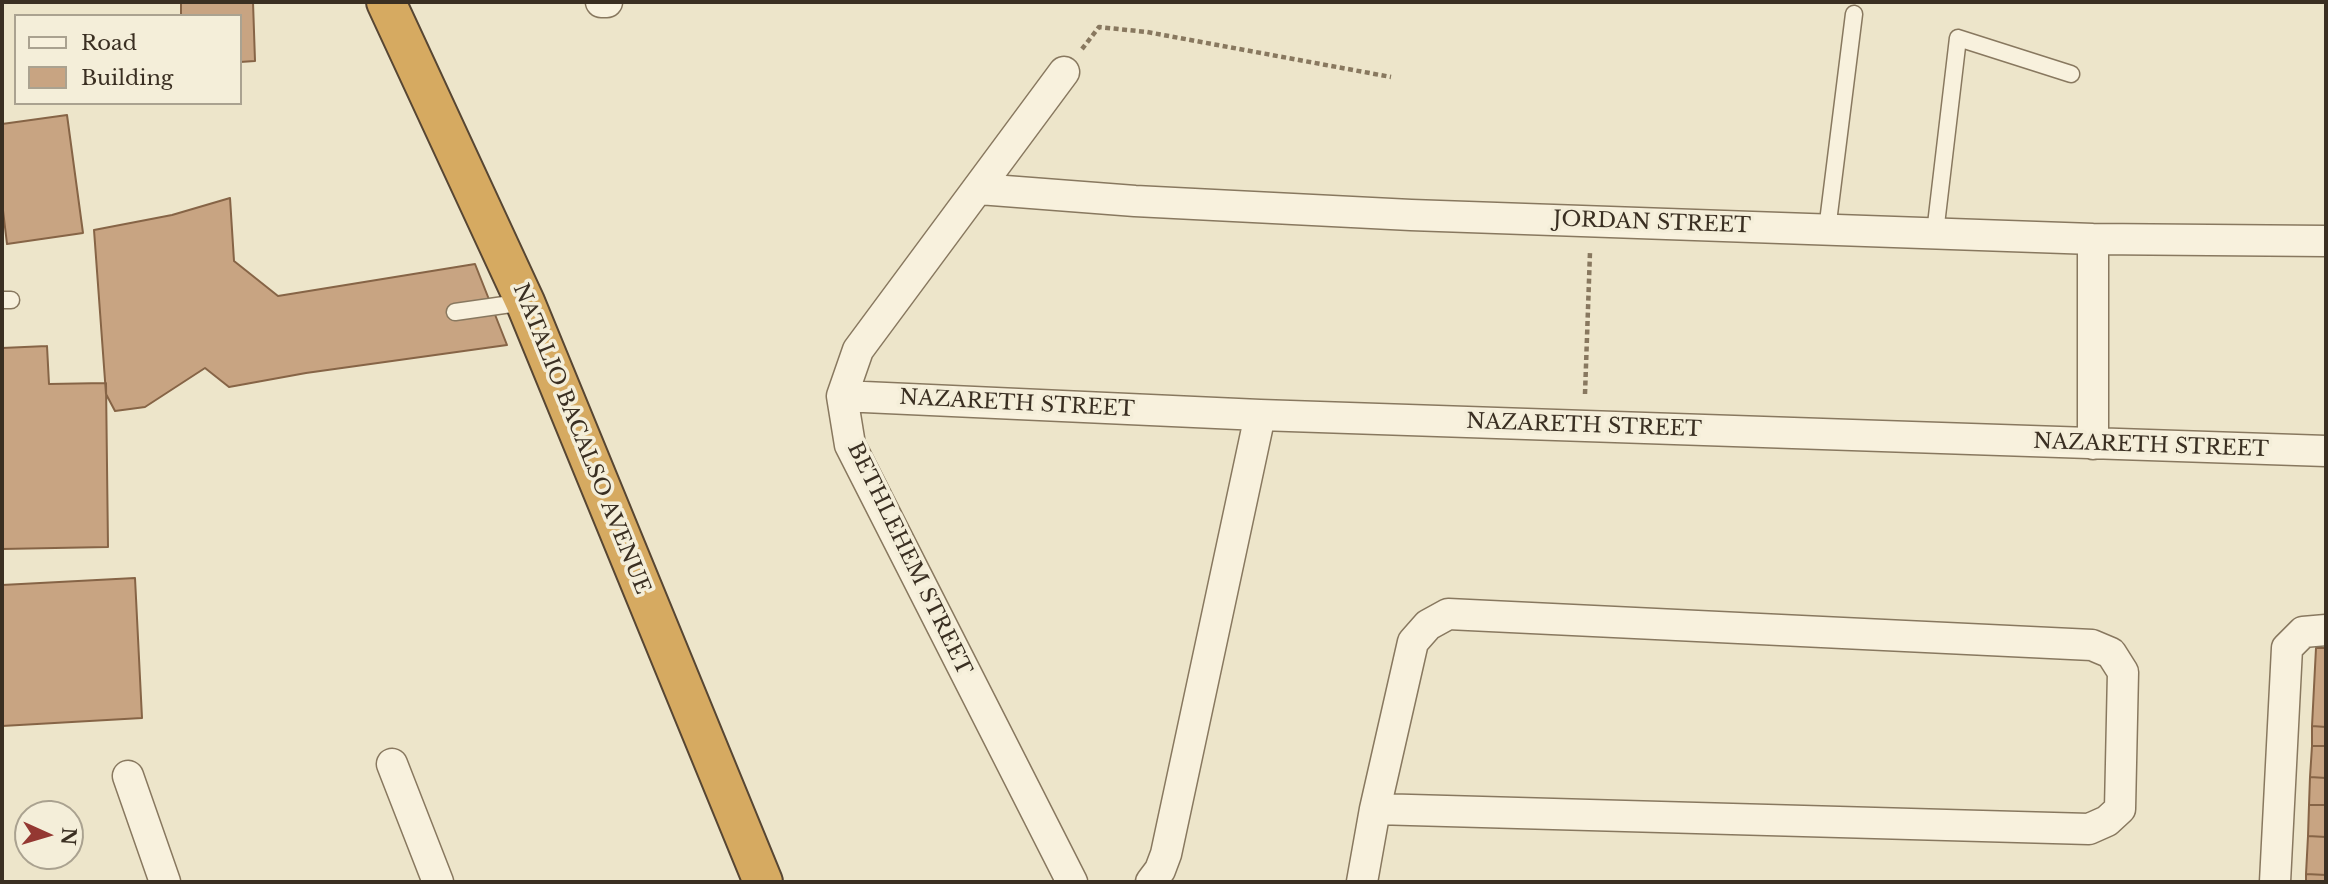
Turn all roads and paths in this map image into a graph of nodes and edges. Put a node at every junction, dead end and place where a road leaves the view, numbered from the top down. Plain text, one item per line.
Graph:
1 (386, 2) edge
2 (601, 2) edge
3 (607, 2) edge
4 (1854, 14) dead end
5 (1064, 72) joint
6 (2071, 74) dead end
7 (1391, 77) dead end
8 (979, 189) junction
9 (1592, 221) junction
10 (1827, 230) junction
11 (1935, 233) junction
12 (2093, 239) junction
13 (2326, 241) edge
14 (526, 302) junction
15 (456, 312) dead end
16 (842, 396) junction
17 (1260, 415) junction
18 (1584, 426) junction
19 (2093, 444) junction
20 (2326, 451) edge
21 (2326, 630) edge
22 (392, 764) dead end
23 (128, 776) dead end
24 (1375, 808) junction
25 (165, 882) edge
26 (438, 882) edge
27 (763, 882) edge
28 (1072, 882) edge
29 (1151, 882) edge
30 (1362, 882) edge
31 (2276, 882) edge

1 - 14 highway, NATALIO BACALSO AVENUE
2 - 3 street
4 - 10 lane
5 - 7 path
5 - 8 street, BETHLEHEM STREET
6 - 11 lane
8 - 9 street, JORDAN STREET
8 - 16 street, BETHLEHEM STREET
9 - 10 street, JORDAN STREET
9 - 18 path
10 - 11 street, JORDAN STREET
11 - 12 street, JORDAN STREET
12 - 13 street, JORDAN STREET
12 - 19 street
14 - 15 lane
14 - 27 highway, NATALIO BACALSO AVENUE
16 - 17 street, NAZARETH STREET
16 - 28 street, BETHLEHEM STREET
17 - 18 street, NAZARETH STREET
17 - 29 street
18 - 19 street, NAZARETH STREET
19 - 20 street, NAZARETH STREET
21 - 31 street
22 - 26 street
23 - 25 street
24 - 24 street
24 - 30 street

